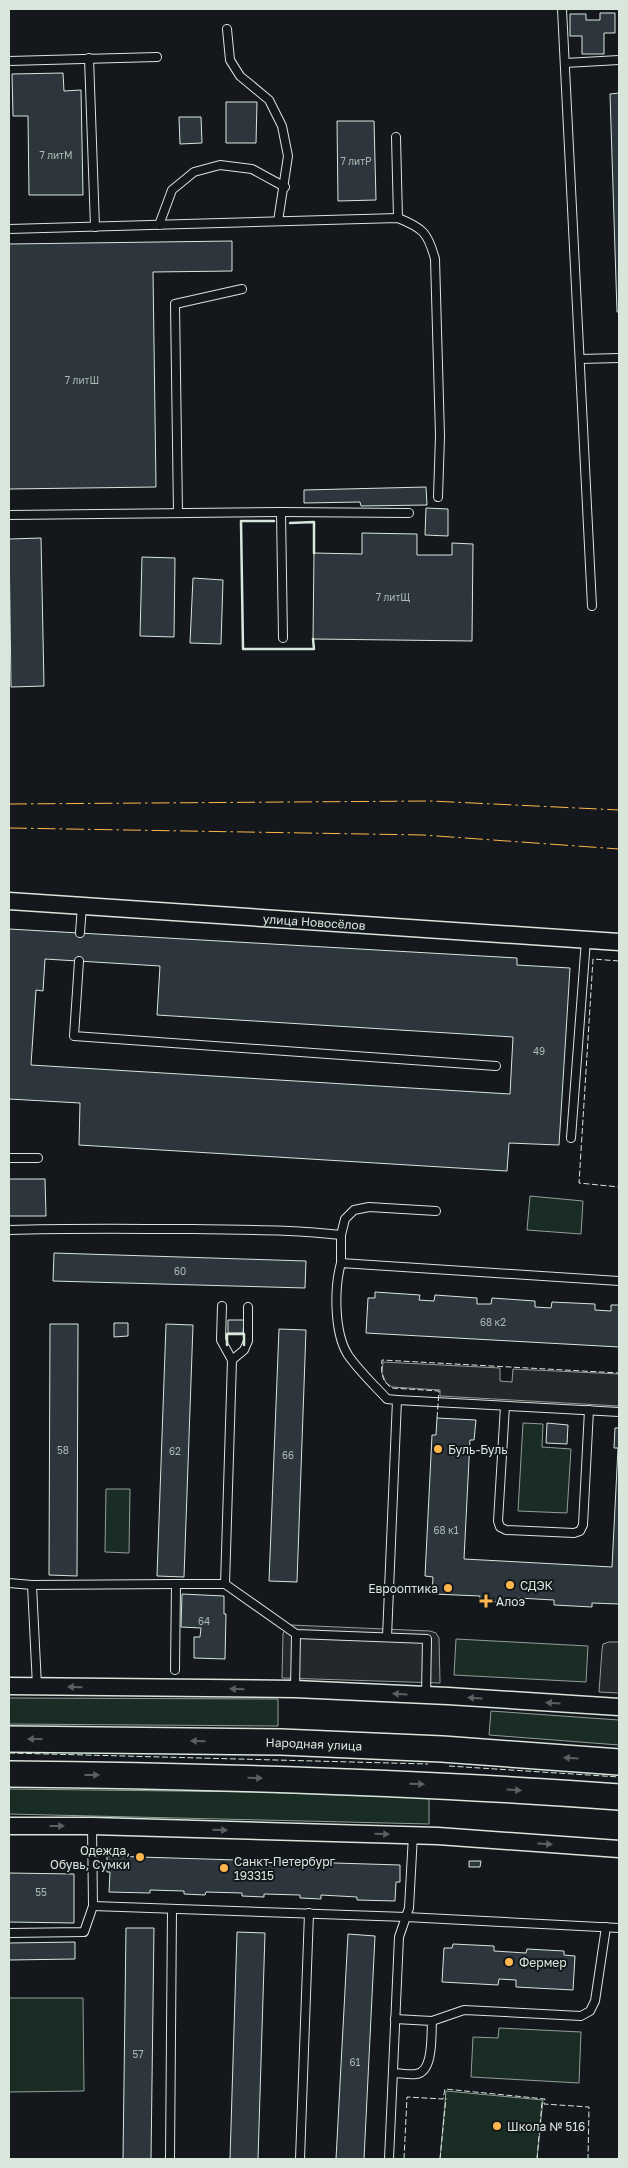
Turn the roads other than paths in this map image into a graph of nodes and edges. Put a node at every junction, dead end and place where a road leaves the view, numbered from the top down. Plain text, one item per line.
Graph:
1 (562, 9) edge
2 (227, 29) dead end
3 (157, 57) dead end
4 (89, 58) junction
5 (619, 60) edge
6 (9, 61) edge
7 (565, 63) junction
8 (396, 137) dead end
9 (284, 187) junction
10 (398, 218) junction
11 (278, 221) junction
12 (159, 225) junction
13 (95, 227) junction
14 (9, 229) edge
15 (242, 290) dead end
16 (619, 358) edge
17 (580, 359) junction
18 (438, 497) dead end
19 (281, 512) junction
20 (178, 513) junction
21 (409, 513) dead end
22 (9, 515) edge
23 (592, 606) dead end
24 (283, 638) dead end
25 (9, 901) edge
26 (82, 905) junction
27 (80, 933) dead end
28 (586, 940) junction
29 (619, 942) edge
30 (79, 961) dead end
31 (496, 1066) dead end
32 (571, 1138) dead end
33 (9, 1158) edge
34 (38, 1158) dead end
35 (436, 1211) dead end
36 (9, 1230) edge
37 (342, 1235) junction
38 (341, 1263) junction
39 (619, 1281) edge
40 (222, 1306) dead end
41 (248, 1307) dead end
42 (232, 1360) junction
43 (397, 1400) junction
44 (505, 1406) junction
45 (589, 1410) junction
46 (619, 1412) edge
47 (9, 1582) edge
48 (32, 1584) junction
49 (176, 1584) junction
50 (225, 1584) junction
51 (296, 1634) junction
52 (387, 1637) junction
53 (175, 1670) dead end
54 (9, 1686) edge
55 (37, 1686) junction
56 (295, 1690) junction
57 (426, 1696) junction
58 (619, 1708) edge
59 (9, 1739) edge
60 (619, 1762) edge
61 (9, 1774) edge
62 (619, 1797) edge
63 (9, 1826) edge
64 (92, 1826) junction
65 (413, 1835) junction
66 (619, 1849) edge
67 (92, 1906) junction
68 (172, 1909) junction
69 (309, 1913) junction
70 (406, 1917) junction
71 (619, 1922) edge
72 (606, 1927) junction
73 (619, 1928) edge
74 (9, 1933) edge
75 (395, 2019) junction
76 (432, 2021) junction
77 (392, 2073) junction
78 (170, 2159) edge
79 (300, 2159) edge
80 (389, 2159) edge

1 - 7 lane
2 - 9 lane
3 - 4 lane
4 - 6 lane
4 - 13 lane
5 - 7 lane
7 - 17 lane
8 - 10 lane
9 - 11 lane
9 - 12 lane
10 - 11 lane
10 - 18 lane
11 - 12 lane
12 - 13 lane
13 - 14 lane
15 - 20 lane
16 - 17 lane
17 - 23 lane
19 - 20 lane
19 - 21 lane
19 - 24 lane
20 - 22 lane
25 - 26 street, улица Новосёлов
26 - 27 lane
26 - 28 street, улица Новосёлов
28 - 29 street, улица Новосёлов
28 - 32 lane
30 - 31 lane
33 - 34 lane
35 - 37 lane
36 - 37 lane
37 - 38 lane
38 - 39 lane
38 - 43 lane
40 - 42 lane
41 - 42 lane
42 - 50 lane
43 - 44 lane
43 - 52 lane
44 - 45 lane
44 - 45 lane
45 - 46 lane
47 - 48 lane
48 - 49 lane
48 - 55 lane
49 - 50 lane
49 - 53 lane
50 - 51 lane
51 - 52 lane
51 - 56 lane
52 - 57 lane
54 - 55 street
56 -> 55 street
57 -> 56 street
58 -> 57 street
60 -> 59 main road, Народная улица
61 -> 62 main road
63 -> 64 street
64 -> 65 street
64 - 67 lane
65 -> 66 street
65 - 70 lane
67 - 68 lane
67 - 74 lane
68 - 69 lane
68 - 78 lane
69 - 70 lane
69 - 79 lane
70 - 72 lane
70 - 75 lane
71 - 73 lane
72 - 73 lane
72 - 76 lane
75 - 76 lane
75 - 77 lane
76 - 77 lane
77 - 80 lane

